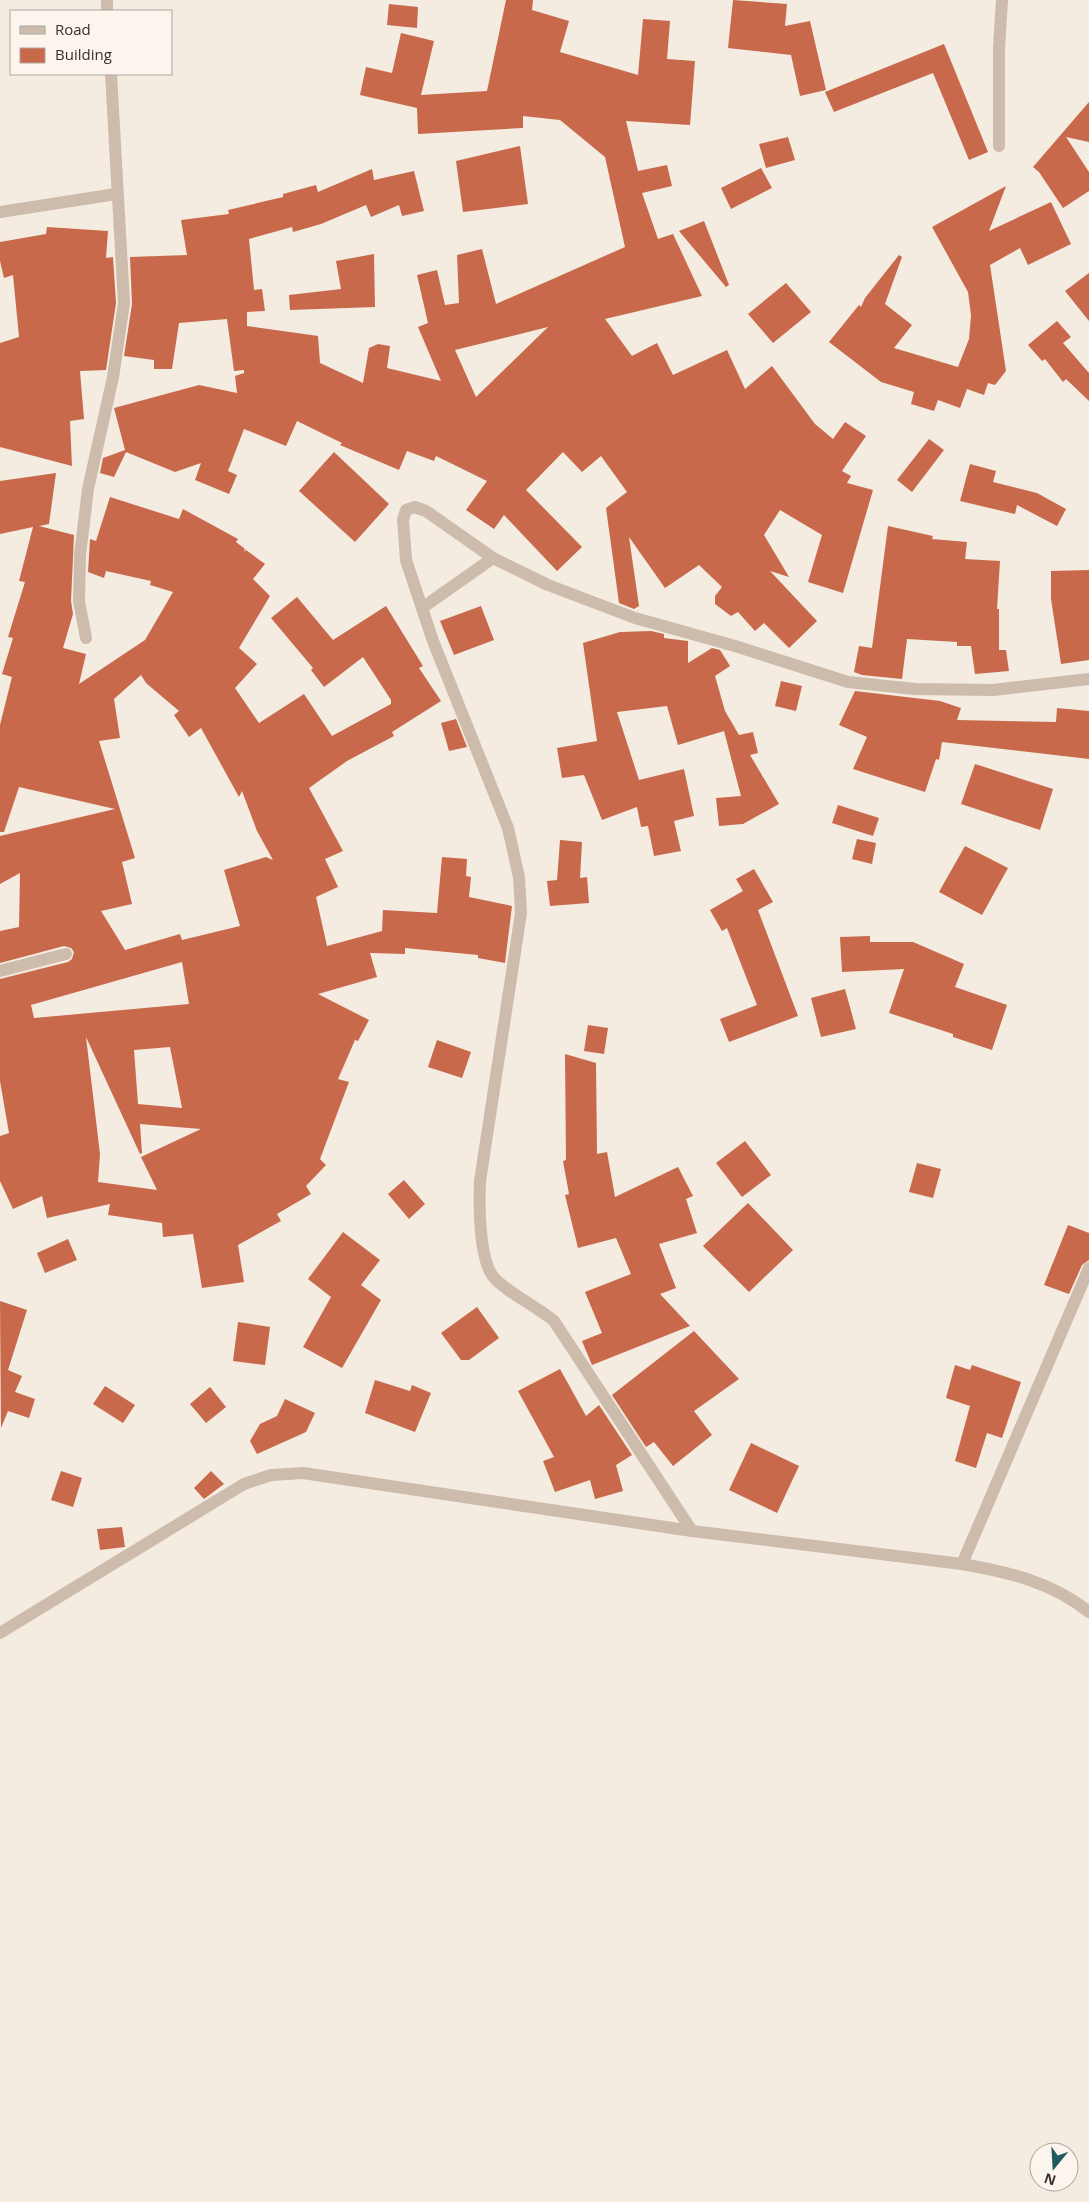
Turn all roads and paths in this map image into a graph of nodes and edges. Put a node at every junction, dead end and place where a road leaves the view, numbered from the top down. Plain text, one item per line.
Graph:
1 (1002, 0) edge
2 (110, 75) edge
3 (999, 146) dead end
4 (116, 194) junction
5 (0, 212) edge
6 (493, 558) junction
7 (422, 608) junction
8 (86, 638) dead end
9 (1089, 680) edge
10 (66, 954) dead end
11 (0, 971) edge
12 (1089, 1268) edge
13 (692, 1531) junction
14 (962, 1564) junction
15 (1089, 1612) edge
16 (0, 1632) edge

1 - 3 street
2 - 4 street
4 - 5 street
4 - 8 street
6 - 7 street
6 - 7 street
6 - 9 street
7 - 13 street
10 - 11 street
12 - 14 street
13 - 14 street
13 - 16 street
14 - 15 street

